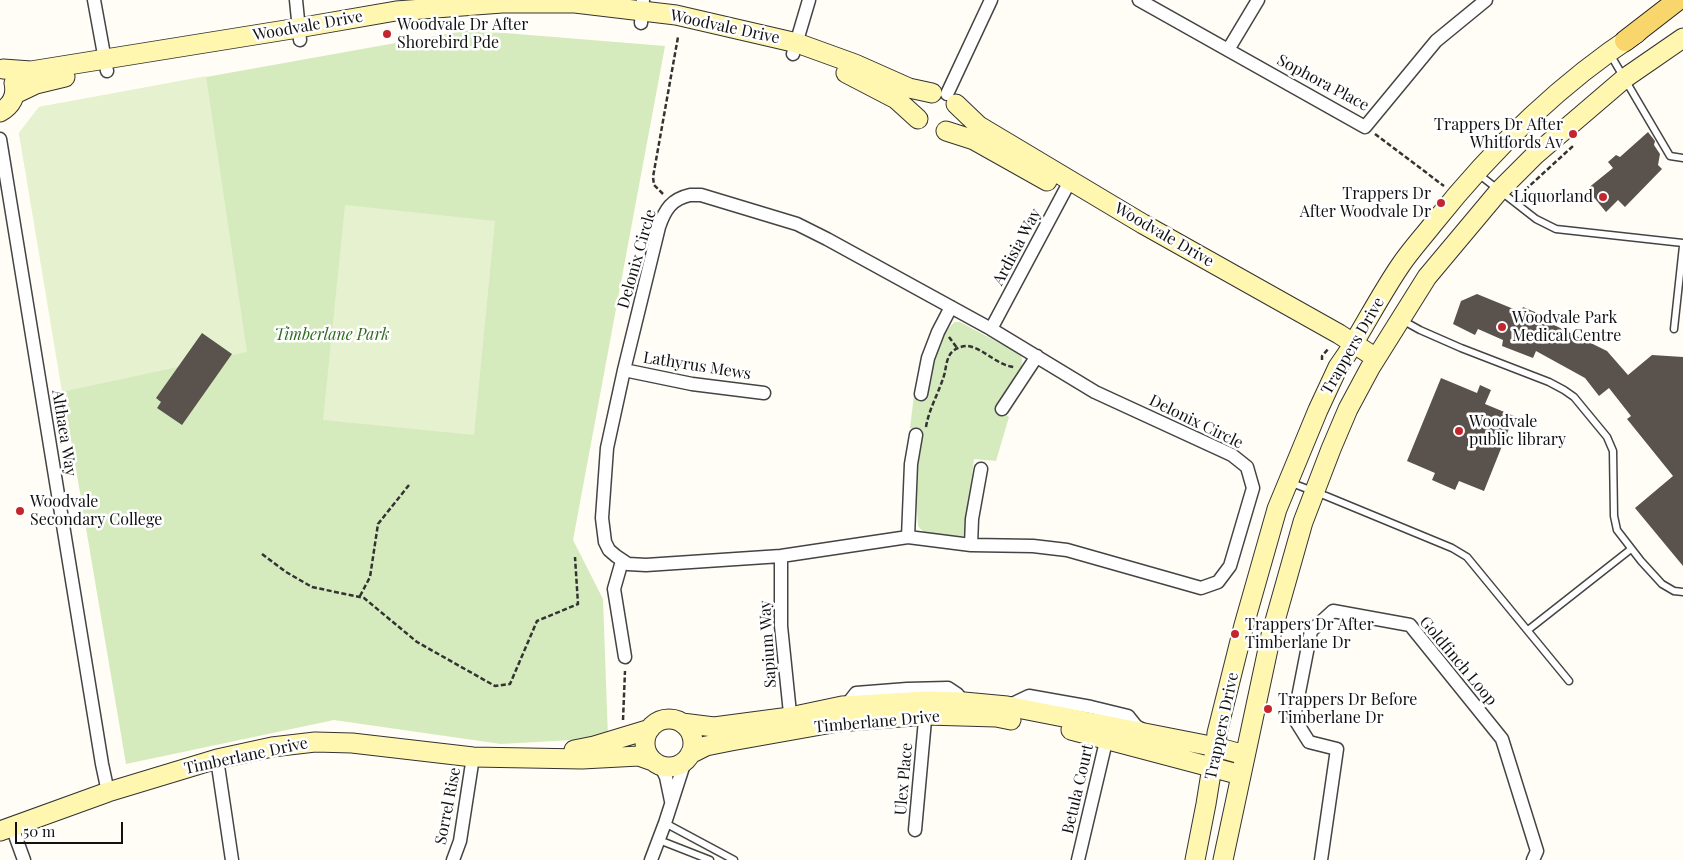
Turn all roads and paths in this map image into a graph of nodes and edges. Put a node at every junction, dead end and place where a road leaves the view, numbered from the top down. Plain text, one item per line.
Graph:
1 (94, 0) edge
2 (296, 0) edge
3 (809, 0) edge
4 (991, 0) edge
5 (1139, 0) edge
6 (1258, 0) edge
7 (1486, 0) edge
8 (1678, 0) edge
9 (1683, 3) edge
10 (475, 7) edge
11 (642, 11) edge
12 (299, 34) junction
13 (678, 37) dead end
14 (1683, 38) edge
15 (1617, 46) junction
16 (795, 49) junction
17 (1228, 50) junction
18 (106, 65) junction
19 (2, 69) edge
20 (1626, 78) junction
21 (14, 94) junction
22 (945, 97) junction
23 (0, 112) edge
24 (918, 118) junction
25 (1365, 126) junction
26 (946, 132) junction
27 (0, 139) edge
28 (1577, 142) dead end
29 (1683, 158) edge
30 (1476, 172) junction
31 (1068, 186) junction
32 (1456, 195) junction
33 (1506, 196) junction
34 (673, 202) junction
35 (1683, 245) edge
36 (951, 307) junction
37 (1401, 319) junction
38 (991, 329) junction
39 (1674, 329) dead end
40 (1350, 349) junction
41 (1037, 356) junction
42 (1373, 363) junction
43 (1028, 369) junction
44 (624, 370) junction
45 (764, 393) dead end
46 (921, 394) dead end
47 (1002, 409) dead end
48 (920, 435) joint
49 (980, 469) dead end
50 (1288, 482) junction
51 (409, 485) dead end
52 (1315, 492) junction
53 (908, 537) junction
54 (971, 546) junction
55 (1631, 549) junction
56 (262, 554) dead end
57 (780, 556) junction
58 (575, 557) dead end
59 (622, 561) junction
60 (1683, 592) edge
61 (364, 598) junction
62 (1528, 630) junction
63 (625, 657) joint
64 (1569, 680) dead end
65 (964, 702) junction
66 (842, 706) junction
67 (1007, 706) junction
68 (926, 708) junction
69 (623, 722) dead end
70 (682, 723) junction
71 (792, 723) junction
72 (650, 729) junction
73 (1108, 732) junction
74 (1154, 734) junction
75 (1216, 747) junction
76 (1245, 754) junction
77 (473, 757) junction
78 (531, 758) junction
79 (687, 758) junction
80 (217, 759) junction
81 (657, 763) junction
82 (1212, 767) junction
83 (1241, 775) junction
84 (108, 792) junction
85 (671, 803) junction
86 (665, 823) junction
87 (6, 829) edge
88 (915, 830) dead end
89 (659, 840) junction
90 (24, 860) edge
91 (232, 860) edge
92 (453, 860) edge
93 (650, 860) edge
94 (710, 860) edge
95 (734, 860) edge
96 (1078, 860) edge
97 (1195, 860) edge
98 (1223, 860) edge
99 (1321, 860) edge
100 (1533, 860) edge

1 - 18 street
2 - 12 street
3 - 16 street
4 - 22 street
5 - 17 street, Sophora Place
6 - 17 street
7 - 25 street, Sophora Place
8 - 15 main road
9 - 15 street, Trappers Drive
10 - 11 street, Woodvale Drive
10 - 12 street, Woodvale Drive
11 - 16 street, Woodvale Drive
12 - 18 street, Woodvale Drive
13 - 34 path
14 - 20 street, Trappers Drive
15 - 20 lane
15 - 30 street, Trappers Drive
16 - 22 street, Woodvale Drive
16 - 24 street, Woodvale Drive
17 - 25 street, Sophora Place
18 - 19 street, Woodvale Drive
18 - 21 street, Woodvale Drive
19 - 21 street
20 - 29 lane
20 - 33 street, Trappers Drive
21 - 23 street
22 - 24 street
22 - 26 street
22 - 31 street, Woodvale Drive
24 - 26 street
25 - 32 path
26 - 31 street, Woodvale Drive
27 - 84 street, Althaea Way
28 - 33 path
30 - 32 street, Trappers Drive
30 - 33 lane
31 - 38 street, Ardisia Way
31 - 40 street, Woodvale Drive
32 - 40 street, Trappers Drive
33 - 35 lane
33 - 37 street, Trappers Drive
34 - 36 street, Delonix Circle
34 - 44 street, Delonix Circle
35 - 39 lane
36 - 38 street, Delonix Circle
36 - 46 street
37 - 42 street, Trappers Drive
37 - 55 lane
38 - 41 street, Delonix Circle
40 - 42 street, Woodvale Drive
40 - 50 street, Trappers Drive
41 - 43 street
41 - 54 street, Delonix Circle
42 - 52 street, Trappers Drive
43 - 47 street
43 - 48 path
44 - 45 street, Lathyrus Mews
44 - 59 street, Delonix Circle
48 - 53 street
49 - 54 street
50 - 52 lane
50 - 75 street, Trappers Drive
51 - 61 path
52 - 62 lane
52 - 76 street, Trappers Drive
53 - 54 street, Delonix Circle
53 - 57 street, Delonix Circle
55 - 60 lane
55 - 62 lane
56 - 61 path
57 - 59 street, Delonix Circle
57 - 71 street, Sapium Way
58 - 61 path
59 - 63 street
62 - 64 lane
63 - 69 path
65 - 66 street, Timberlane Drive
65 - 67 street, Timberlane Drive
65 - 68 street, Timberlane Drive
66 - 68 street, Timberlane Drive
66 - 71 street, Timberlane Drive
67 - 73 street, Timberlane Drive
67 - 74 street, Timberlane Drive
68 - 71 street, Timberlane Drive
68 - 73 street, Timberlane Drive
68 - 88 street, Ulex Place
70 - 71 street, Timberlane Drive
70 - 72 street
70 - 79 street
71 - 79 street, Timberlane Drive
72 - 78 street, Timberlane Drive
72 - 81 street
73 - 74 street, Timberlane Drive
73 - 82 street, Timberlane Drive
73 - 96 street, Betula Court
74 - 75 street, Timberlane Drive
75 - 76 street, Timberlane Drive
75 - 82 street, Trappers Drive
76 - 83 street, Trappers Drive
77 - 78 street, Timberlane Drive
77 - 80 street, Timberlane Drive
77 - 92 street, Sorrel Rise
78 - 81 street, Timberlane Drive
79 - 81 street
79 - 85 street
80 - 84 street, Timberlane Drive
80 - 91 street
81 - 85 street
82 - 83 street, Timberlane Drive
82 - 97 street, Trappers Drive
83 - 98 street, Trappers Drive
84 - 87 street, Timberlane Drive
85 - 86 street
86 - 89 street
86 - 95 lane
87 - 90 street
89 - 93 street
89 - 94 lane
99 - 100 street, Goldfinch Loop

